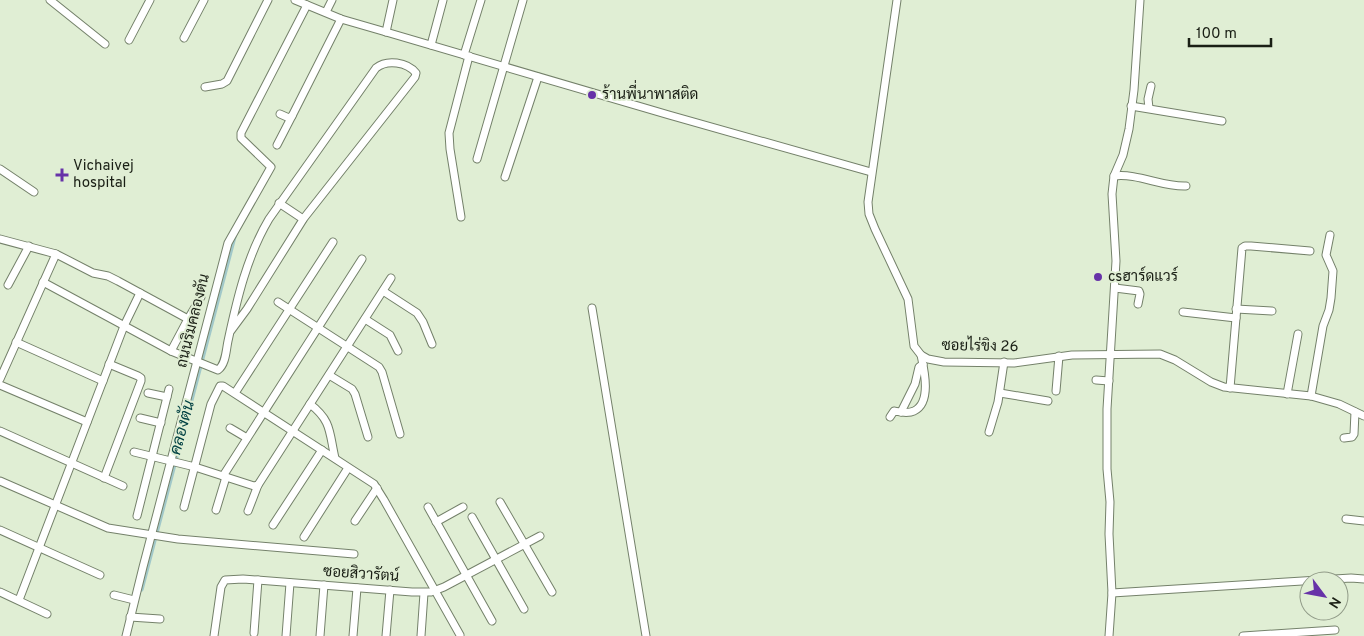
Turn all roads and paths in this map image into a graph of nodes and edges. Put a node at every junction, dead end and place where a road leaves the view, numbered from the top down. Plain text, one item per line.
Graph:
1 (50, 0) edge
2 (150, 0) edge
3 (204, 0) edge
4 (268, 0) edge
5 (295, 0) edge
6 (332, 0) edge
7 (393, 0) edge
8 (443, 0) edge
9 (481, 0) edge
10 (524, 0) edge
11 (897, 0) edge
12 (1140, 0) edge
13 (307, 5) junction
14 (326, 12) junction
15 (341, 18) junction
16 (386, 32) junction
17 (184, 38) dead end
18 (129, 40) dead end
19 (105, 44) dead end
20 (431, 45) junction
21 (466, 55) junction
22 (503, 66) junction
23 (538, 77) junction
24 (1151, 86) dead end
25 (205, 87) dead end
26 (1134, 106) junction
27 (1147, 107) junction
28 (280, 114) dead end
29 (292, 116) junction
30 (1222, 121) dead end
31 (277, 145) dead end
32 (477, 159) dead end
33 (0, 169) edge
34 (871, 172) junction
35 (1119, 175) junction
36 (505, 177) dead end
37 (1186, 186) dead end
38 (34, 192) dead end
39 (279, 203) junction
40 (462, 217) dead end
41 (304, 219) junction
42 (1330, 235) dead end
43 (0, 240) edge
44 (333, 242) dead end
45 (29, 246) junction
46 (1310, 251) dead end
47 (56, 254) junction
48 (362, 259) dead end
49 (392, 278) dead end
50 (43, 282) junction
51 (8, 285) dead end
52 (1119, 288) junction
53 (383, 291) junction
54 (140, 293) junction
55 (201, 297) dead end
56 (278, 302) dead end
57 (1138, 304) dead end
58 (592, 308) dead end
59 (290, 309) junction
60 (1236, 309) junction
61 (1272, 311) dead end
62 (1183, 312) dead end
63 (188, 318) junction
64 (1236, 318) junction
65 (365, 319) junction
66 (124, 326) junction
67 (318, 327) junction
68 (230, 332) junction
69 (1298, 334) dead end
70 (16, 342) junction
71 (432, 344) dead end
72 (347, 347) junction
73 (171, 351) junction
74 (398, 351) dead end
75 (921, 355) junction
76 (1114, 355) junction
77 (1059, 356) junction
78 (1004, 362) junction
79 (198, 363) junction
80 (109, 364) junction
81 (923, 364) junction
82 (329, 374) junction
83 (0, 379) edge
84 (1096, 380) dead end
85 (1109, 380) junction
86 (103, 381) junction
87 (0, 385) edge
88 (1230, 388) junction
89 (169, 389) dead end
90 (1056, 390) dead end
91 (148, 393) dead end
92 (235, 393) junction
93 (1000, 394) junction
94 (1287, 394) junction
95 (1311, 396) junction
96 (167, 397) junction
97 (1048, 401) dead end
98 (310, 404) junction
99 (264, 411) junction
100 (901, 412) junction
101 (1356, 412) junction
102 (1364, 416) edge
103 (890, 417) dead end
104 (140, 418) dead end
105 (87, 422) junction
106 (161, 423) junction
107 (230, 428) dead end
108 (0, 431) edge
109 (293, 431) junction
110 (989, 432) dead end
111 (400, 434) dead end
112 (368, 437) dead end
113 (247, 438) junction
114 (1344, 438) dead end
115 (322, 450) junction
116 (134, 452) dead end
117 (152, 456) junction
118 (335, 458) junction
119 (173, 461) junction
120 (72, 464) junction
121 (195, 467) junction
122 (348, 468) junction
123 (224, 477) junction
124 (104, 478) junction
125 (0, 481) edge
126 (258, 485) junction
127 (123, 486) dead end
128 (377, 488) junction
129 (500, 502) dead end
130 (55, 506) junction
131 (184, 507) dead end
132 (428, 507) dead end
133 (464, 507) dead end
134 (216, 510) dead end
135 (248, 511) dead end
136 (137, 516) dead end
137 (472, 517) dead end
138 (1346, 519) dead end
139 (355, 521) dead end
140 (1364, 521) edge
141 (436, 522) junction
142 (273, 525) dead end
143 (0, 530) edge
144 (155, 535) junction
145 (540, 536) dead end
146 (304, 537) dead end
147 (525, 544) junction
148 (40, 548) junction
149 (354, 554) dead end
150 (495, 560) junction
151 (100, 575) dead end
152 (466, 575) junction
153 (1364, 579) edge
154 (258, 580) junction
155 (290, 583) junction
156 (324, 585) junction
157 (357, 588) junction
158 (390, 590) junction
159 (435, 591) junction
160 (0, 592) edge
161 (552, 592) dead end
162 (424, 593) junction
163 (1112, 593) junction
164 (114, 595) dead end
165 (19, 600) junction
166 (134, 600) junction
167 (524, 609) dead end
168 (47, 614) dead end
169 (133, 617) junction
170 (160, 620) dead end
171 (492, 621) dead end
172 (1335, 630) dead end
173 (254, 633) dead end
174 (460, 635) edge
175 (126, 636) edge
176 (214, 636) edge
177 (286, 636) edge
178 (320, 636) edge
179 (353, 636) edge
180 (386, 636) edge
181 (421, 636) edge
182 (646, 636) edge
183 (1110, 636) edge
184 (1243, 636) edge

1 - 19 street
2 - 18 street
3 - 17 street
4 - 25 street
5 - 13 street
6 - 14 street
7 - 16 street
8 - 20 street
9 - 21 street
10 - 22 street
11 - 34 street, ซอยไร่ขิง 26
12 - 26 street
13 - 14 street
13 - 79 street, ถนนริมคลองตัน
14 - 15 street
15 - 16 street
15 - 29 street
16 - 20 street
20 - 21 street
21 - 22 street
21 - 40 street
22 - 23 street
22 - 32 street
23 - 34 street
23 - 36 street
24 - 27 street
26 - 27 street
26 - 35 street
27 - 30 street
28 - 29 street
29 - 31 street
33 - 38 street
34 - 75 street, ซอยไร่ขิง 26
35 - 37 street
35 - 52 street
39 - 41 street
39 - 41 street
39 - 68 street
41 - 68 street
42 - 95 street
43 - 45 street
44 - 59 street
45 - 47 street
45 - 51 street
46 - 60 street
47 - 50 street
47 - 54 street
48 - 67 street
49 - 53 street
50 - 66 street
50 - 70 street
52 - 57 street
52 - 76 street
53 - 65 street
53 - 71 street
54 - 63 street
54 - 66 street
55 - 63 street
56 - 59 street
58 - 182 street
59 - 67 street
59 - 92 street
60 - 61 street
60 - 64 street
62 - 64 street
63 - 73 street
64 - 88 street
65 - 72 street
65 - 74 street
66 - 73 street
66 - 80 street
67 - 72 street
67 - 99 street
68 - 79 street
69 - 94 street
70 - 83 street
70 - 86 street
72 - 82 street
72 - 111 street
73 - 79 street
75 - 78 street, ซอยไร่ขิง 26
75 - 81 street
76 - 77 street, ซอยไร่ขิง 26
76 - 85 street
76 - 88 street, ซอยไร่ขิง 26
77 - 78 street, ซอยไร่ขิง 26
77 - 90 street
78 - 93 street
79 - 119 street, ถนนริมคลองตัน
80 - 86 street
80 - 124 street
81 - 100 street
81 - 100 street
82 - 98 street
82 - 112 street
84 - 85 street
85 - 163 street
86 - 105 street
87 - 105 street
88 - 94 street, ซอยไร่ขิง 26
89 - 96 street
91 - 96 street
92 - 99 street
92 - 121 street
93 - 97 street
93 - 110 street
94 - 95 street, ซอยไร่ขิง 26
95 - 101 street, ซอยไร่ขิง 26
96 - 106 street
98 - 109 street
98 - 118 street
99 - 109 street
99 - 113 street
100 - 103 street
101 - 102 street, ซอยไร่ขิง 26
101 - 114 street
104 - 106 street
105 - 120 street
106 - 117 street
107 - 113 street
108 - 120 street
109 - 115 street
109 - 126 street
113 - 123 street
115 - 118 street
115 - 142 street
116 - 117 street
117 - 119 street
117 - 136 street
118 - 122 street
119 - 121 street
119 - 144 street, ถนนริมคลองตัน
120 - 124 street
120 - 130 street
121 - 123 street
121 - 131 street
122 - 128 street
122 - 146 street
123 - 126 street
123 - 134 street
124 - 127 street
125 - 130 street
126 - 135 street
128 - 139 street
128 - 159 street
129 - 147 street
130 - 144 street
130 - 148 street
132 - 141 street
133 - 141 street
137 - 150 street
138 - 140 street
141 - 152 street
143 - 148 street
144 - 149 street
144 - 166 street, ถนนริมคลองตัน
145 - 147 street, ซอยสิวารัตน์
147 - 150 street, ซอยสิวารัตน์
147 - 161 street
148 - 151 street
148 - 165 street
150 - 152 street, ซอยสิวารัตน์
150 - 167 street
152 - 159 street, ซอยสิวารัตน์
152 - 171 street
153 - 163 street
154 - 155 street, ซอยสิวารัตน์
154 - 173 street
154 - 176 street, ซอยสิวารัตน์
155 - 156 street, ซอยสิวารัตน์
155 - 177 street
156 - 157 street, ซอยสิวารัตน์
156 - 178 street
157 - 158 street, ซอยสิวารัตน์
157 - 179 street
158 - 162 street, ซอยสิวารัตน์
158 - 180 street
159 - 162 street, ซอยสิวารัตน์
159 - 174 street
160 - 165 street
162 - 181 street
163 - 183 street
164 - 166 street
165 - 168 street
166 - 169 street, ถนนริมคลองตัน
169 - 170 street
169 - 175 street, ถนนริมคลองตัน
172 - 184 street

